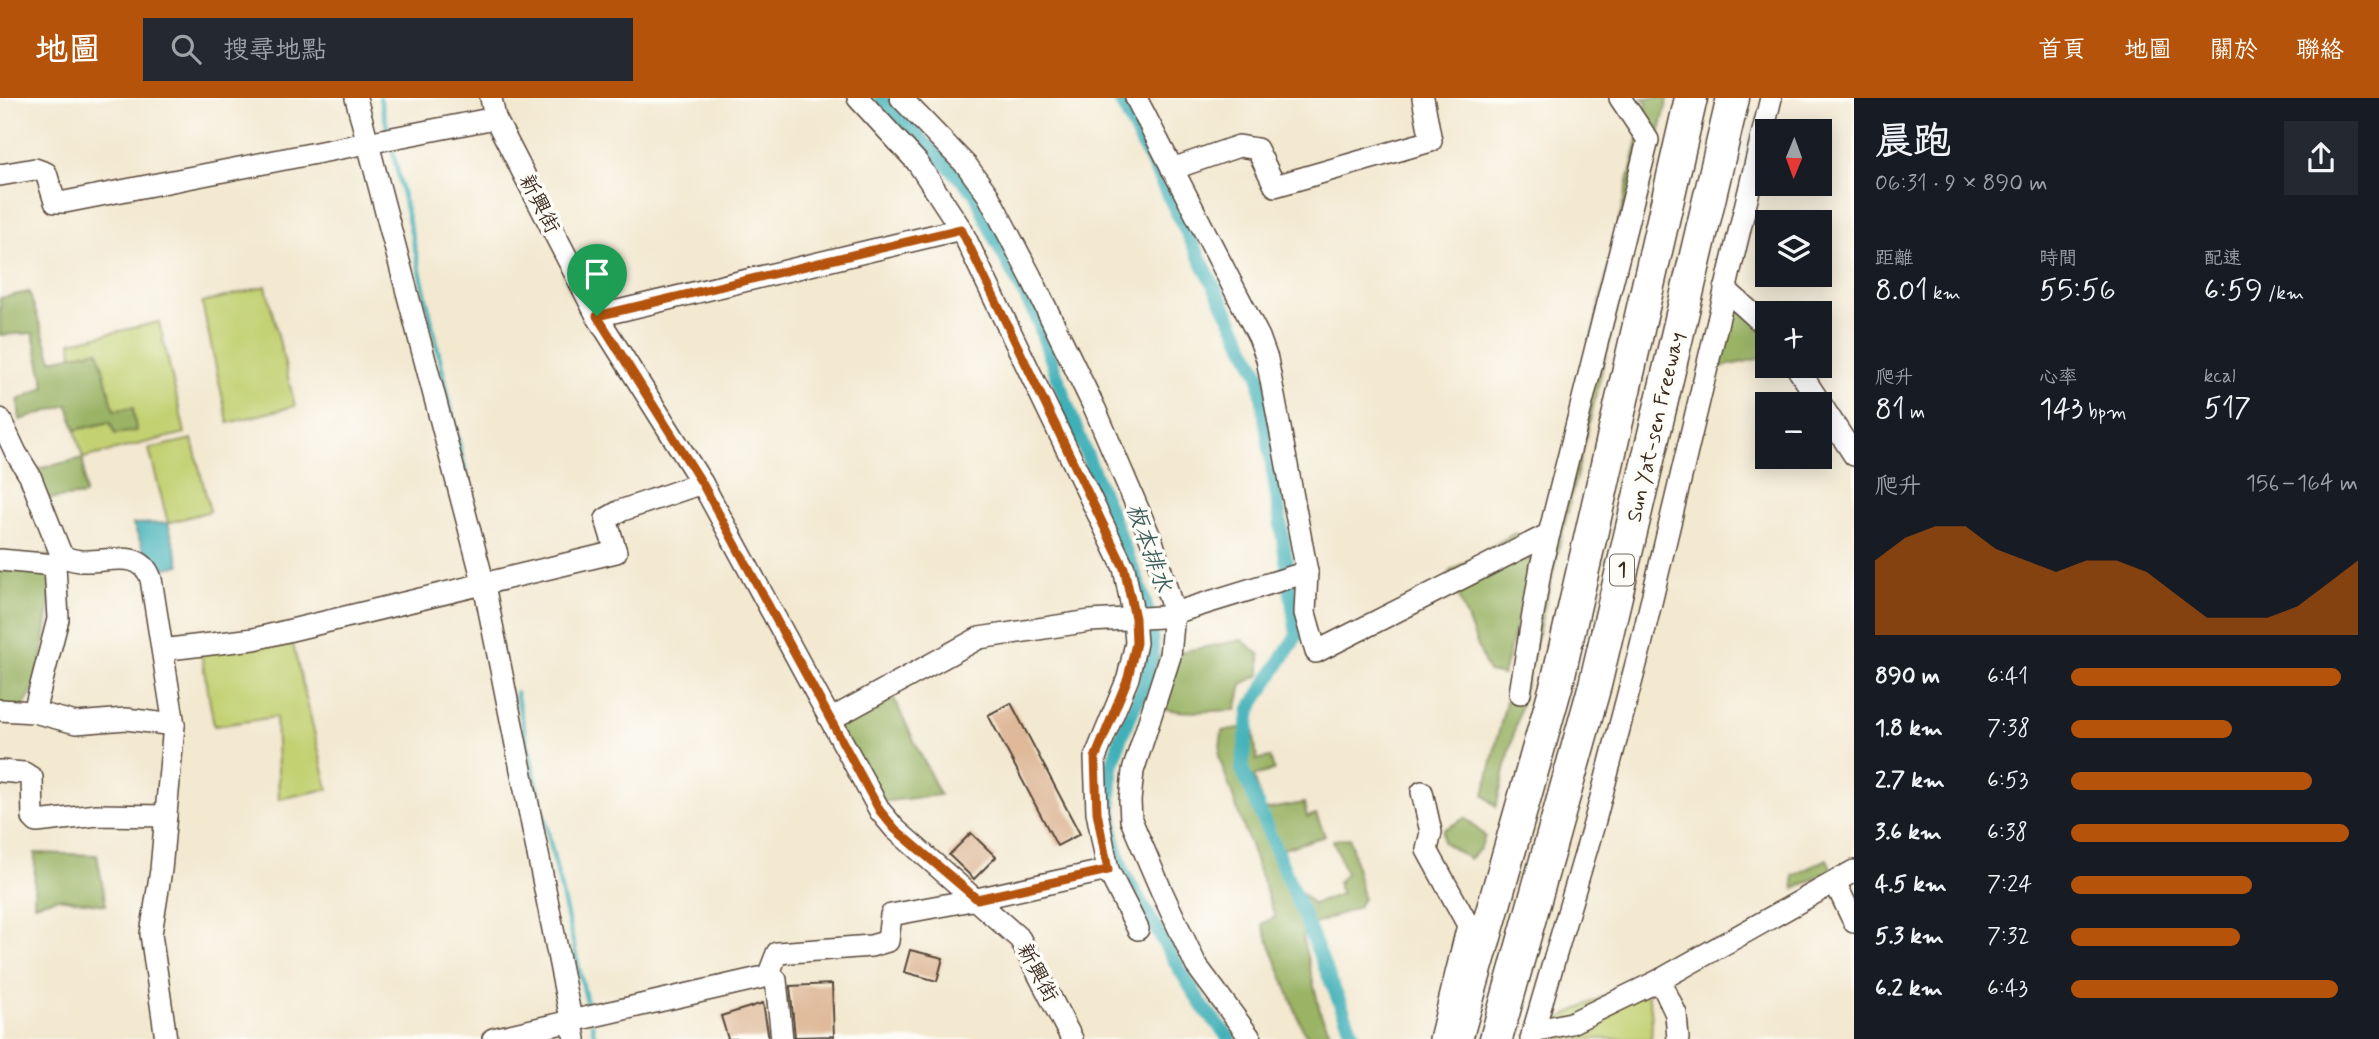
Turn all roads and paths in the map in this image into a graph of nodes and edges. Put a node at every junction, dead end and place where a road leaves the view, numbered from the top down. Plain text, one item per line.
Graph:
1 (356, 98) edge
2 (858, 98) edge
3 (901, 98) edge
4 (1136, 98) edge
5 (1423, 98) edge
6 (1620, 98) edge
7 (1691, 98) edge
8 (1733, 98) edge
9 (1771, 98) edge
10 (493, 108) edge
11 (366, 142) junction
12 (1172, 169) junction
13 (0, 176) edge
14 (961, 229) junction
15 (1726, 289) junction
16 (597, 316) junction
17 (1755, 316) edge
18 (1804, 378) edge
19 (0, 419) edge
20 (1854, 455) edge
21 (702, 483) junction
22 (1549, 534) junction
23 (0, 560) edge
24 (1307, 572) junction
25 (484, 585) junction
26 (1174, 613) junction
27 (1135, 618) junction
28 (169, 649) dead end
29 (1520, 693) dead end
30 (0, 710) edge
31 (34, 712) junction
32 (831, 719) junction
33 (174, 725) junction
34 (0, 771) edge
35 (1422, 792) dead end
36 (166, 816) junction
37 (1108, 870) junction
38 (1854, 871) edge
39 (1835, 882) junction
40 (977, 899) junction
41 (1854, 922) edge
42 (1138, 929) dead end
43 (768, 976) junction
44 (1660, 980) junction
45 (573, 1030) edge
46 (1532, 1035) edge
47 (166, 1039) edge
48 (493, 1039) edge
49 (782, 1039) edge
50 (1072, 1039) edge
51 (1251, 1039) edge
52 (1440, 1039) edge
53 (1456, 1039) edge
54 (1496, 1039) edge
55 (1678, 1039) edge

1 - 11 street
2 - 14 street
3 - 26 street
4 - 12 street
5 - 12 street
6 - 22 street
7 - 53 highway, Sun Yat-sen Freeway / 1
8 - 54 highway, Sun Yat-sen Freeway / 1
9 - 15 street
10 - 11 street
10 - 16 street, 新興街
11 - 13 street
11 - 25 street
12 - 24 street
14 - 16 street
14 - 27 street
15 - 17 street
15 - 46 street
16 - 21 street, 新興街
18 - 20 street
19 - 33 street
21 - 25 street
21 - 32 street, 新興街
22 - 24 street
22 - 29 street
23 - 31 street
24 - 26 street
25 - 28 street
25 - 45 street
26 - 27 street
26 - 51 street
27 - 32 street
27 - 37 street
30 - 31 street
31 - 33 street
32 - 40 street, 新興街
33 - 36 street
34 - 36 street
35 - 52 street
36 - 47 street
37 - 40 street
37 - 42 street
38 - 39 street
39 - 41 street
39 - 44 street
40 - 43 street
40 - 50 street, 新興街
43 - 45 street
43 - 49 street
44 - 46 street
44 - 55 street
45 - 48 street

